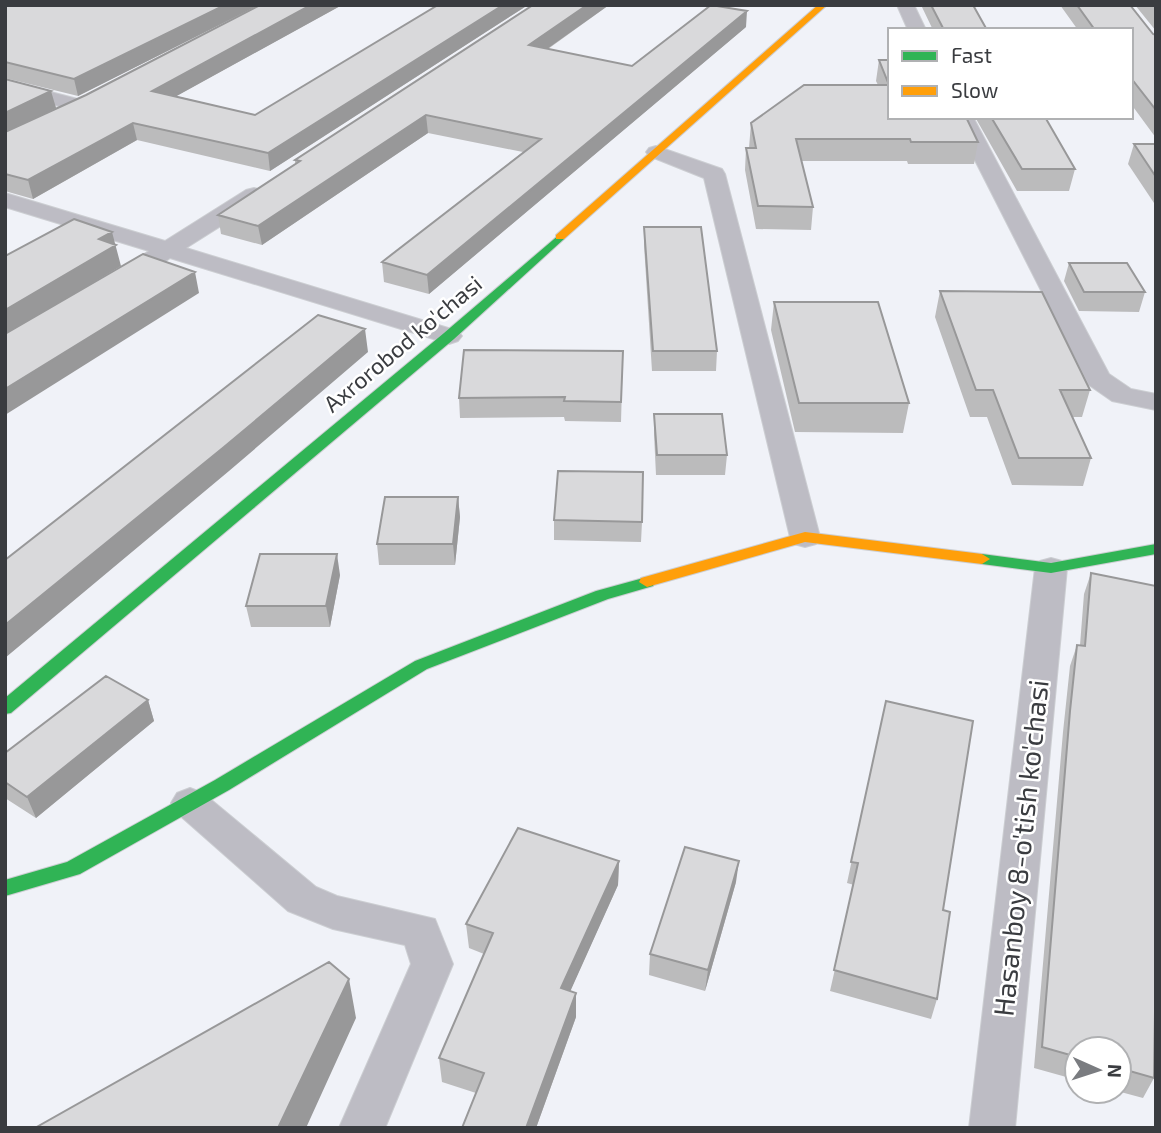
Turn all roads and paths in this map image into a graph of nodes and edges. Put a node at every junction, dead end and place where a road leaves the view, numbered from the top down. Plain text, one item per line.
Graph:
1 (823, 5) edge
2 (905, 5) edge
3 (917, 28) edge
4 (5, 86) edge
5 (60, 117) edge
6 (964, 119) edge
7 (656, 152) junction
8 (273, 183) edge
9 (5, 200) edge
10 (170, 249) junction
11 (100, 292) edge
12 (449, 337) junction
13 (1156, 402) edge
14 (805, 537) junction
15 (1156, 549) edge
16 (1051, 568) junction
17 (5, 708) edge
18 (190, 803) junction
19 (5, 888) edge
20 (362, 1128) edge
21 (992, 1128) edge

1 - 7 street, Axrorobod ko'chasi
2 - 3 street
4 - 5 street
6 - 13 street
7 - 12 street, Axrorobod ko'chasi
7 - 14 street
8 - 10 street
9 - 10 street
10 - 11 street
10 - 12 street
12 - 17 street, Axrorobod ko'chasi
14 - 16 street
14 - 18 street
15 - 16 street
16 - 21 street, Hasanboy 8-o'tish ko'chasi
18 - 19 street
18 - 20 street

